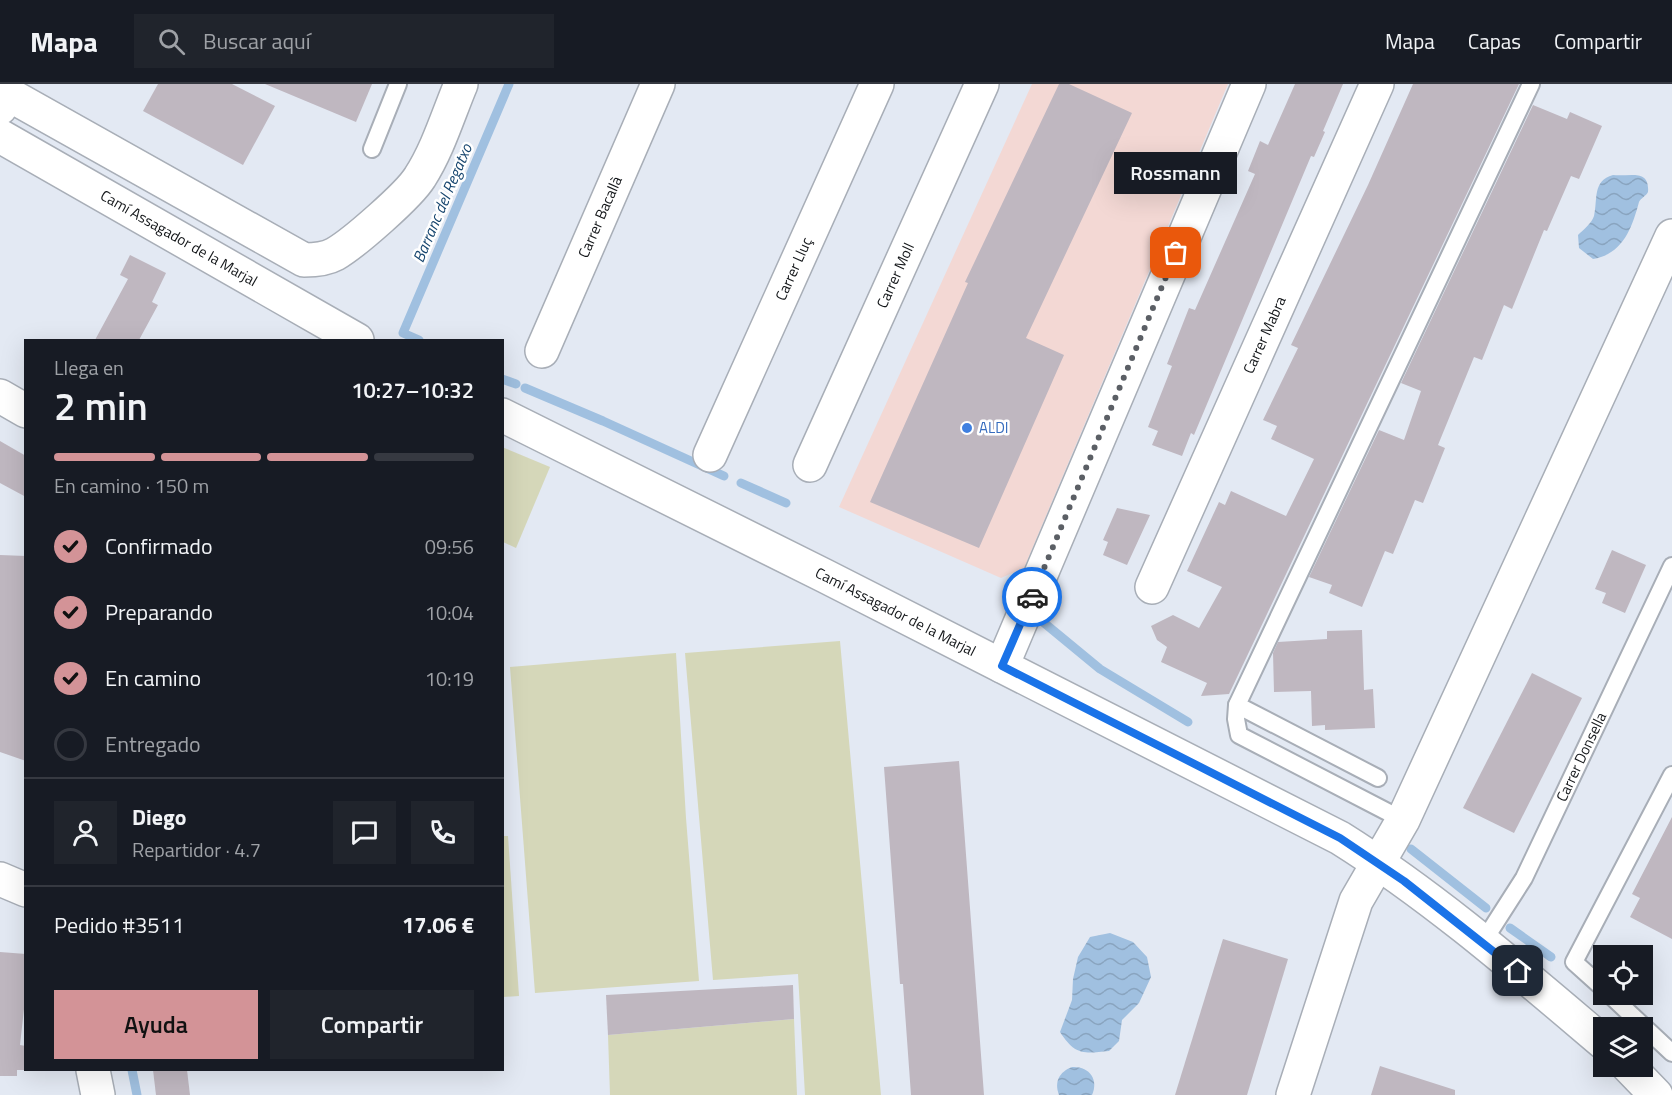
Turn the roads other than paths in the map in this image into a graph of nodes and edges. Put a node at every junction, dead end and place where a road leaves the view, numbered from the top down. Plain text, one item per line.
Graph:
1 (398, 84) edge
2 (461, 84) edge
3 (658, 84) edge
4 (877, 84) edge
5 (982, 84) edge
6 (1249, 84) edge
7 (1377, 84) edge
8 (1531, 84) edge
9 (7, 95) edge
10 (0, 136) edge
11 (372, 149) dead end
12 (1672, 236) edge
13 (355, 339) edge
14 (542, 351) dead end
15 (0, 396) edge
16 (24, 410) edge
17 (504, 416) edge
18 (710, 455) dead end
19 (810, 465) dead end
20 (1672, 566) edge
21 (1152, 587) dead end
22 (1002, 666) junction
23 (1237, 705) junction
24 (1672, 775) edge
25 (1378, 778) dead end
26 (1403, 820) junction
27 (1377, 864) junction
28 (0, 879) edge
29 (24, 889) edge
30 (1484, 942) junction
31 (1593, 979) edge
32 (1621, 1005) edge
33 (1593, 1034) edge
34 (1672, 1053) edge
35 (93, 1071) edge
36 (1639, 1077) edge
37 (98, 1095) edge
38 (1293, 1095) edge
39 (1656, 1095) edge

1 - 11 lane
2 - 9 street
3 - 14 street, Carrer Bacallà
4 - 18 street, Carrer Lluç
5 - 19 street, Carrer Moll
6 - 22 street
7 - 21 street, Carrer Mabra
8 - 23 lane
10 - 13 street, Camí Assagador de la Marjal
12 - 26 street
15 - 16 street
17 - 22 street, Camí Assagador de la Marjal
20 - 30 lane, Carrer Donsella
22 - 27 street, Camí Assagador de la Marjal
23 - 25 lane
23 - 26 lane
24 - 31 lane
26 - 27 street
27 - 30 street, Camí Assagador de la Marjal
27 - 38 street
28 - 29 street
30 - 33 street, Camí Assagador de la Marjal
32 - 34 lane
35 - 37 street
36 - 39 street

